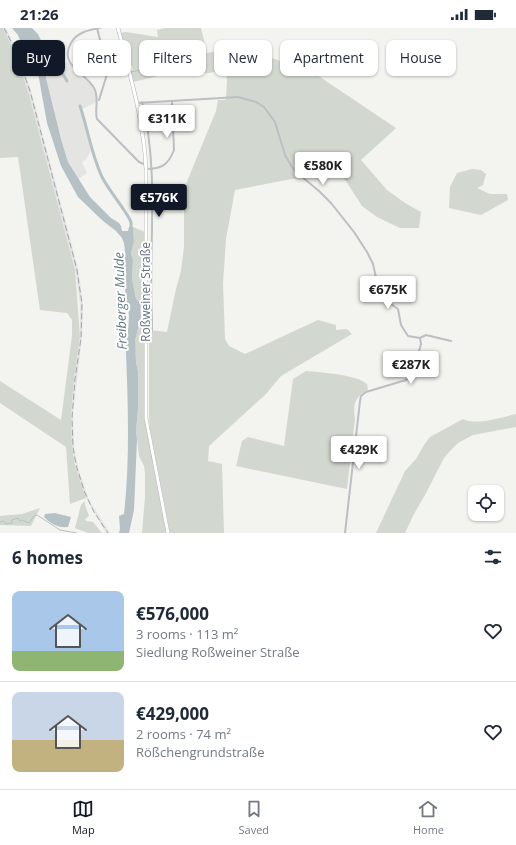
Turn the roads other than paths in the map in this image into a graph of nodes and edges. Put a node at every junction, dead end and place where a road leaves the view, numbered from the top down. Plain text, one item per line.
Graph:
1 (97, 28) edge
2 (100, 28) edge
3 (118, 28) edge
4 (172, 101) junction
5 (142, 102) junction
6 (98, 103) junction
7 (138, 103) junction
8 (146, 167) junction
9 (152, 169) junction
10 (146, 192) junction
11 (152, 192) junction
12 (146, 222) junction
13 (152, 222) junction
14 (152, 319) junction
15 (146, 327) junction
16 (152, 332) dead end
17 (420, 338) junction
18 (451, 341) dead end
19 (168, 533) edge
20 (345, 533) edge

1 - 2 street
1 - 6 street
1 - 6 street
3 - 7 main road, Roßweiner Straße
4 - 5 street
4 - 9 street
4 - 17 street
5 - 7 street
5 - 9 street
6 - 8 street
7 - 8 main road, Roßweiner Straße
8 - 9 street
8 - 10 main road, Roßweiner Straße
9 - 11 street
10 - 11 street
10 - 12 main road, Roßweiner Straße
11 - 13 street
12 - 13 street
12 - 15 main road, Roßweiner Straße
13 - 14 street
14 - 15 street
14 - 16 street
15 - 19 main road, Roßweiner Straße
17 - 18 street
17 - 20 street

